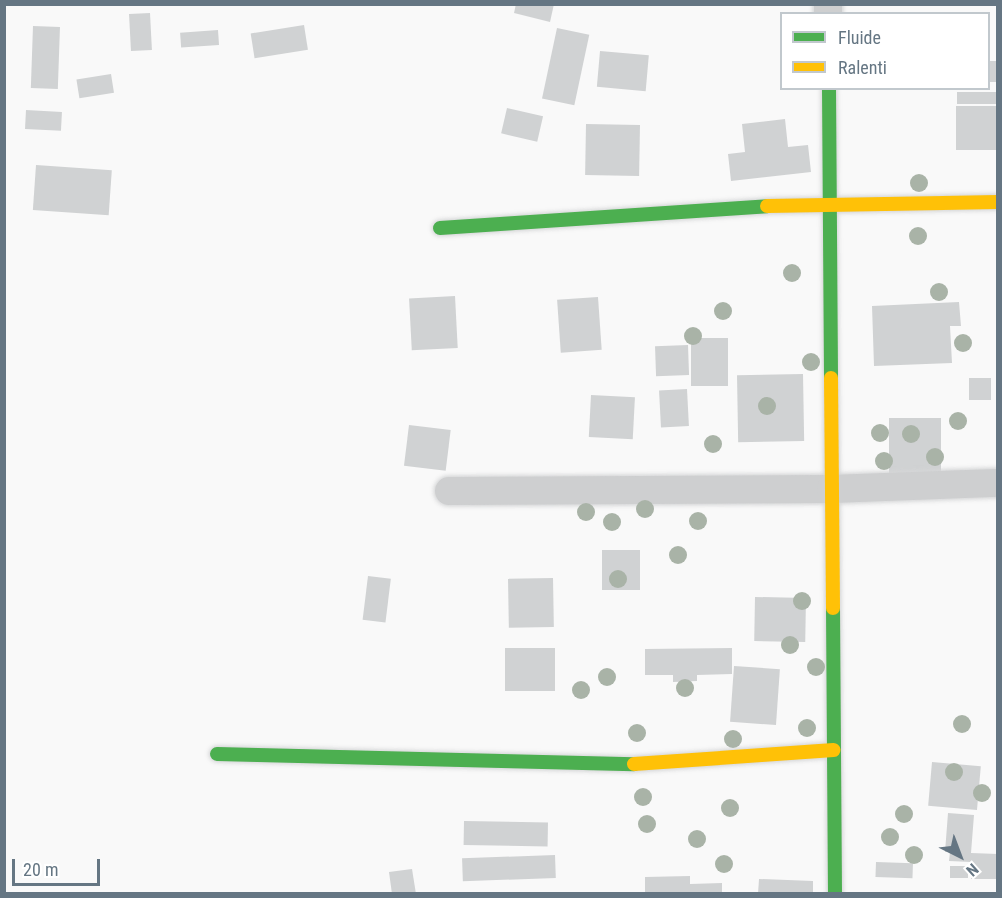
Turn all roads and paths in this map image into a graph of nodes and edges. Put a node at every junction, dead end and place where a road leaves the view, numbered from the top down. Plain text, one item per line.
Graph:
1 (829, 90) edge
2 (829, 202) junction
3 (998, 202) edge
4 (440, 228) dead end
5 (998, 483) edge
6 (831, 489) junction
7 (449, 491) dead end
8 (834, 750) junction
9 (217, 754) dead end
10 (835, 894) edge

1 - 2 street
2 - 3 street
2 - 4 street
2 - 6 street
5 - 6 street
6 - 7 street
6 - 8 street
8 - 9 street
8 - 10 street

